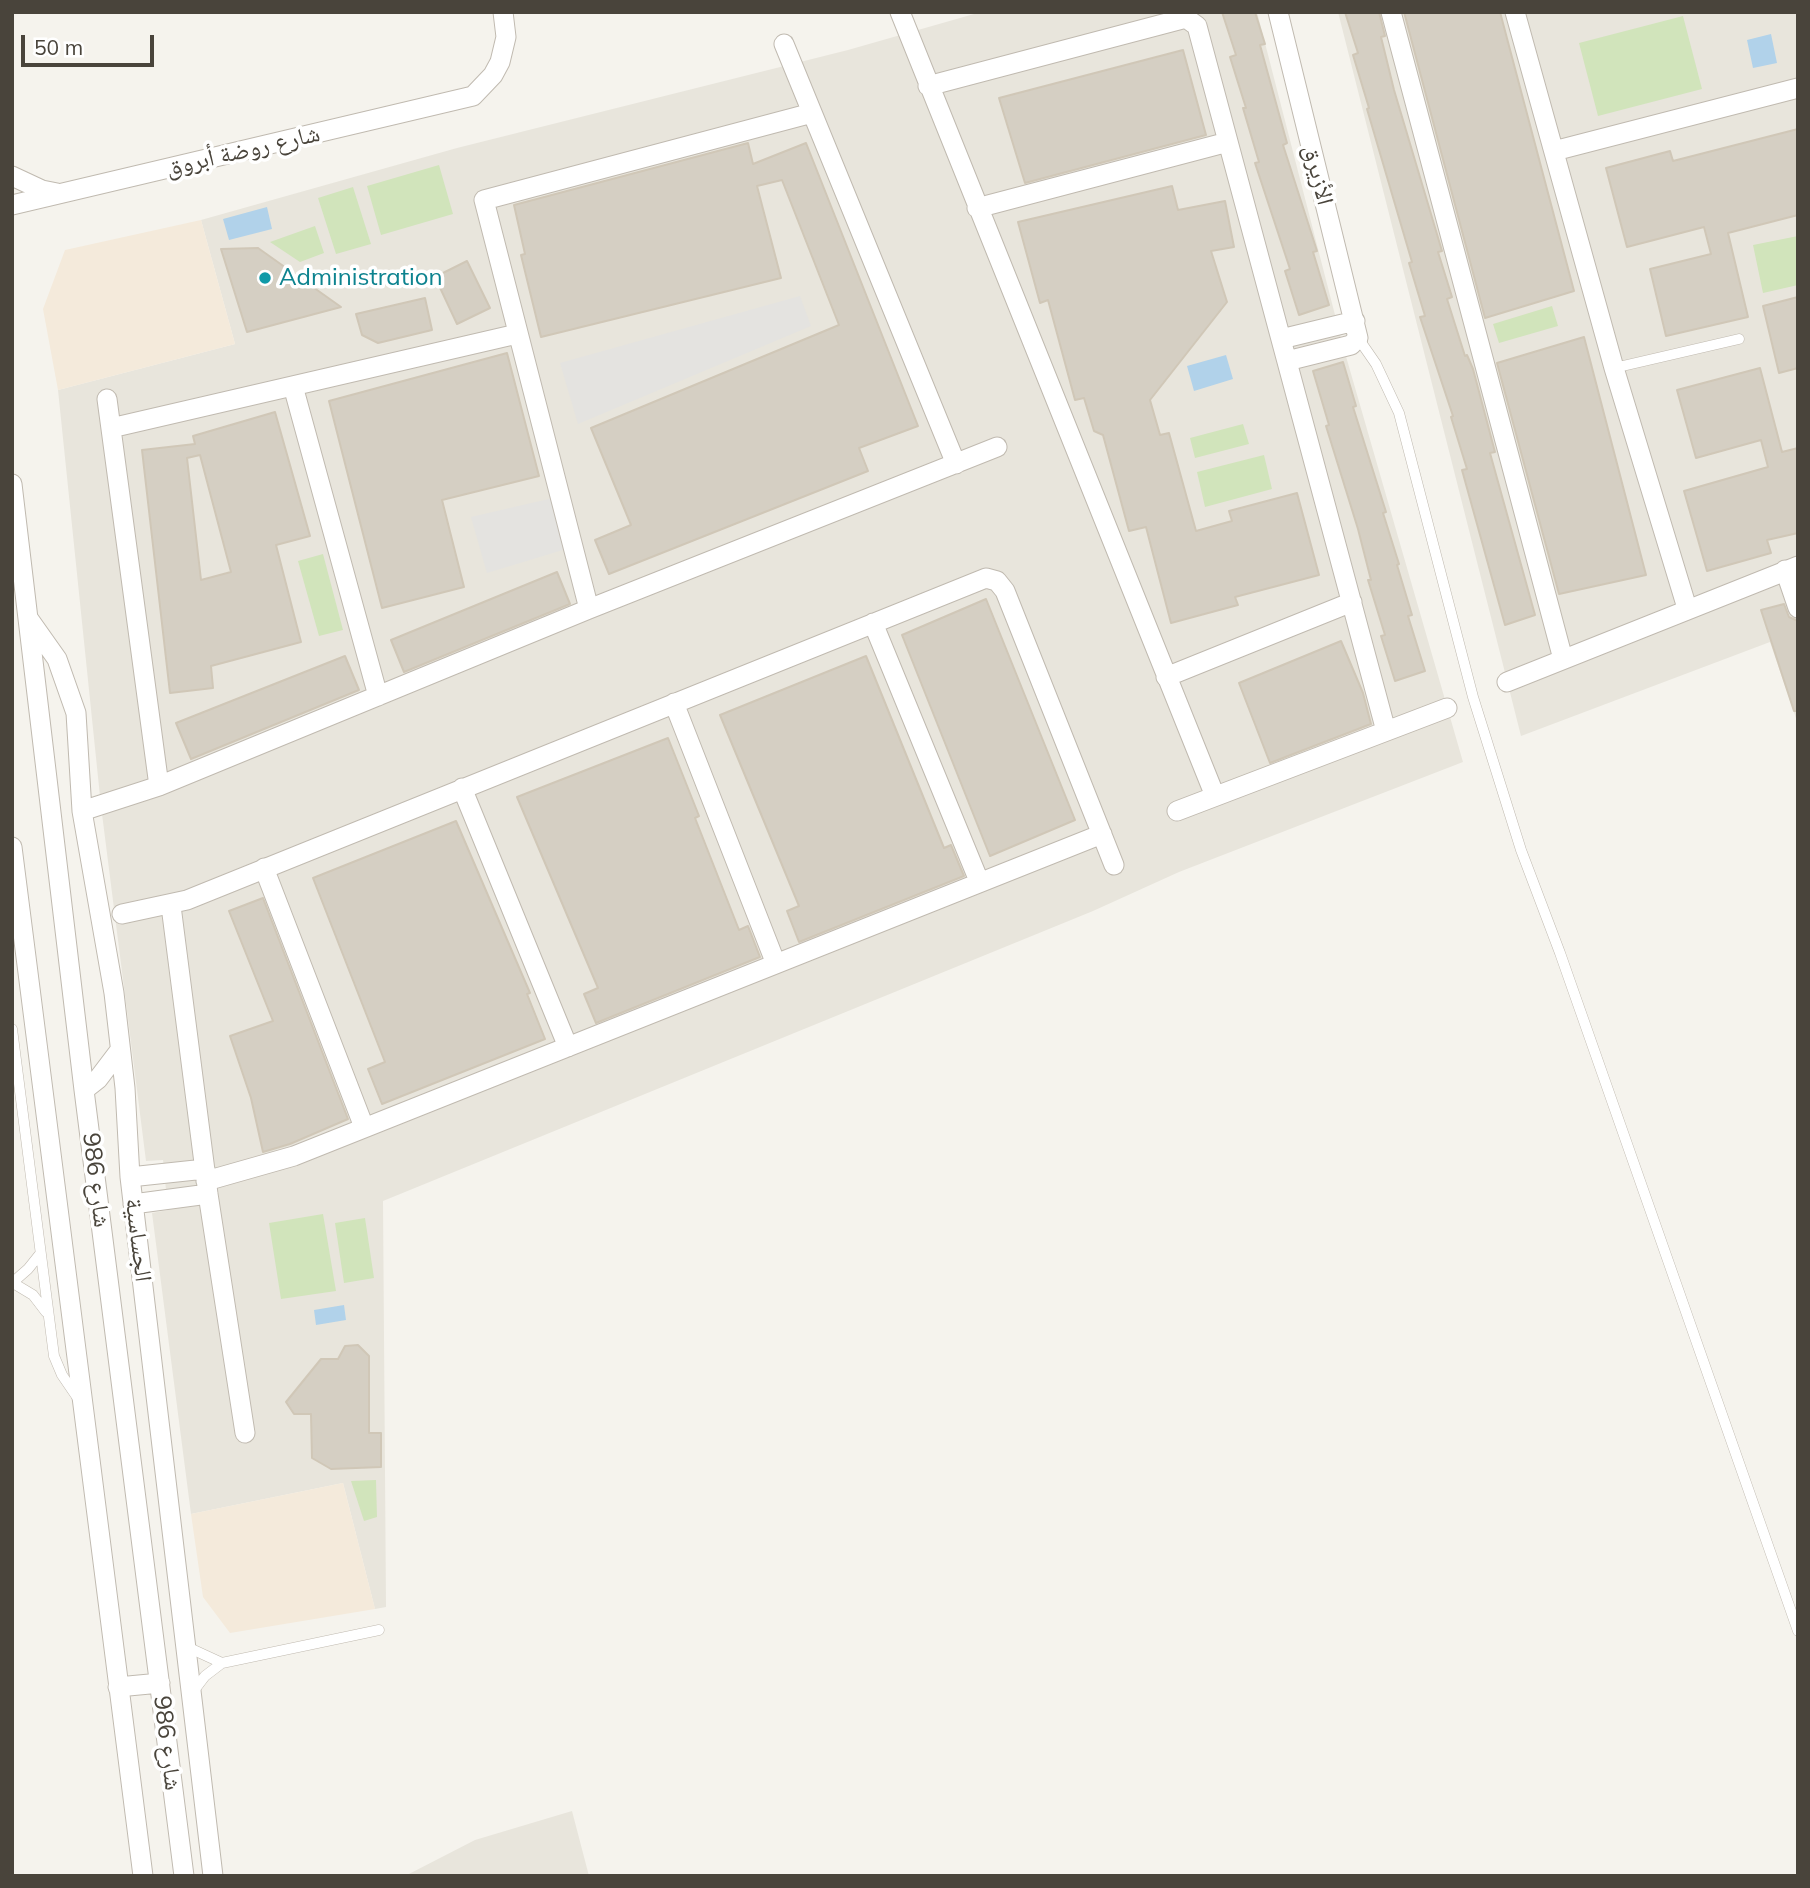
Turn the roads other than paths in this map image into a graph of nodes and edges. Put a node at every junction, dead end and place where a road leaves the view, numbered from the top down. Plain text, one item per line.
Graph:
1 (503, 12) edge
2 (900, 12) edge
3 (1278, 12) edge
4 (1391, 12) edge
5 (1515, 12) edge
6 (785, 44) dead end
7 (928, 86) junction
8 (1798, 88) edge
9 (812, 113) junction
10 (1228, 142) junction
11 (1554, 151) junction
12 (12, 176) edge
13 (65, 194) junction
14 (12, 205) edge
15 (977, 208) junction
16 (1357, 330) junction
17 (517, 334) junction
18 (1281, 339) junction
19 (1739, 339) dead end
20 (1287, 361) junction
21 (1614, 368) junction
22 (293, 386) junction
23 (107, 399) dead end
24 (111, 428) junction
25 (997, 447) dead end
26 (956, 464) junction
27 (12, 484) edge
28 (1791, 568) edge
29 (1352, 602) junction
30 (1687, 608) junction
31 (1798, 608) edge
32 (589, 609) junction
33 (28, 618) junction
34 (873, 623) junction
35 (1563, 659) junction
36 (1166, 677) junction
37 (1507, 682) dead end
38 (377, 695) junction
39 (674, 703) junction
40 (1447, 708) dead end
41 (1386, 731) junction
42 (159, 786) junction
43 (462, 789) junction
44 (1215, 796) junction
45 (82, 811) junction
46 (1177, 811) dead end
47 (1102, 834) junction
48 (12, 847) edge
49 (1114, 865) dead end
50 (264, 868) junction
51 (979, 881) junction
52 (171, 906) junction
53 (122, 914) dead end
54 (776, 964) junction
55 (12, 1029) edge
56 (568, 1047) junction
57 (120, 1050) junction
58 (84, 1090) junction
59 (364, 1127) junction
60 (130, 1177) junction
61 (206, 1181) junction
62 (133, 1204) junction
63 (40, 1253) junction
64 (12, 1283) edge
65 (48, 1314) junction
66 (85, 1409) junction
67 (245, 1433) dead end
68 (379, 1630) dead end
69 (1798, 1631) edge
70 (184, 1646) junction
71 (222, 1663) junction
72 (160, 1683) junction
73 (118, 1687) junction
74 (191, 1693) junction
75 (143, 1876) edge
76 (184, 1876) edge
77 (213, 1876) edge

1 - 13 street, شارع روضة أبروق
2 - 7 street
3 - 16 street, الأزيرق
4 - 35 street
5 - 11 street
6 - 9 street
7 - 10 street
7 - 15 street
8 - 11 street
9 - 17 street
9 - 26 street
10 - 15 street
10 - 18 street
11 - 21 street
12 - 13 street
13 - 14 street, شارع روضة أبروق
15 - 36 street
16 - 18 street
16 - 20 street
16 - 69 lane
17 - 22 street
17 - 32 street
18 - 20 street
19 - 21 lane
20 - 29 street
21 - 30 street
22 - 24 street
22 - 38 street
23 - 24 street
24 - 42 street
25 - 26 street
26 - 32 street
27 - 33 street, شارع 986
28 - 30 street
28 - 31 street
29 - 36 street
29 - 41 street
30 - 35 street
32 - 38 street
33 - 45 street, الجساسية
33 - 58 street, شارع 986
34 - 39 street
34 - 47 street
34 - 51 street
35 - 37 street
36 - 44 street
38 - 42 street
39 - 43 street
39 - 54 street
40 - 41 street
41 - 44 street
42 - 45 street
43 - 50 street
43 - 56 street
44 - 46 street
45 - 57 street, الجساسية
47 - 49 street
47 - 51 street
48 - 66 street, شارع 986
50 - 52 street
50 - 59 street
51 - 54 street
52 - 53 street
52 - 61 street
54 - 56 street
55 - 63 lane
56 - 59 street
57 - 58 street
57 - 60 street, الجساسية
58 - 72 street, شارع 986
59 - 61 street
60 - 61 street
60 - 62 street, الجساسية
61 - 62 street
61 - 67 street
62 - 70 street, الجساسية
63 - 64 lane
63 - 65 lane
64 - 65 lane
65 - 66 lane
66 - 73 street, شارع 986
68 - 71 lane
70 - 71 lane
70 - 74 street, الجساسية
71 - 74 lane
72 - 73 street
72 - 76 street, شارع 986
73 - 75 street, شارع 986
74 - 77 street, الجساسية

